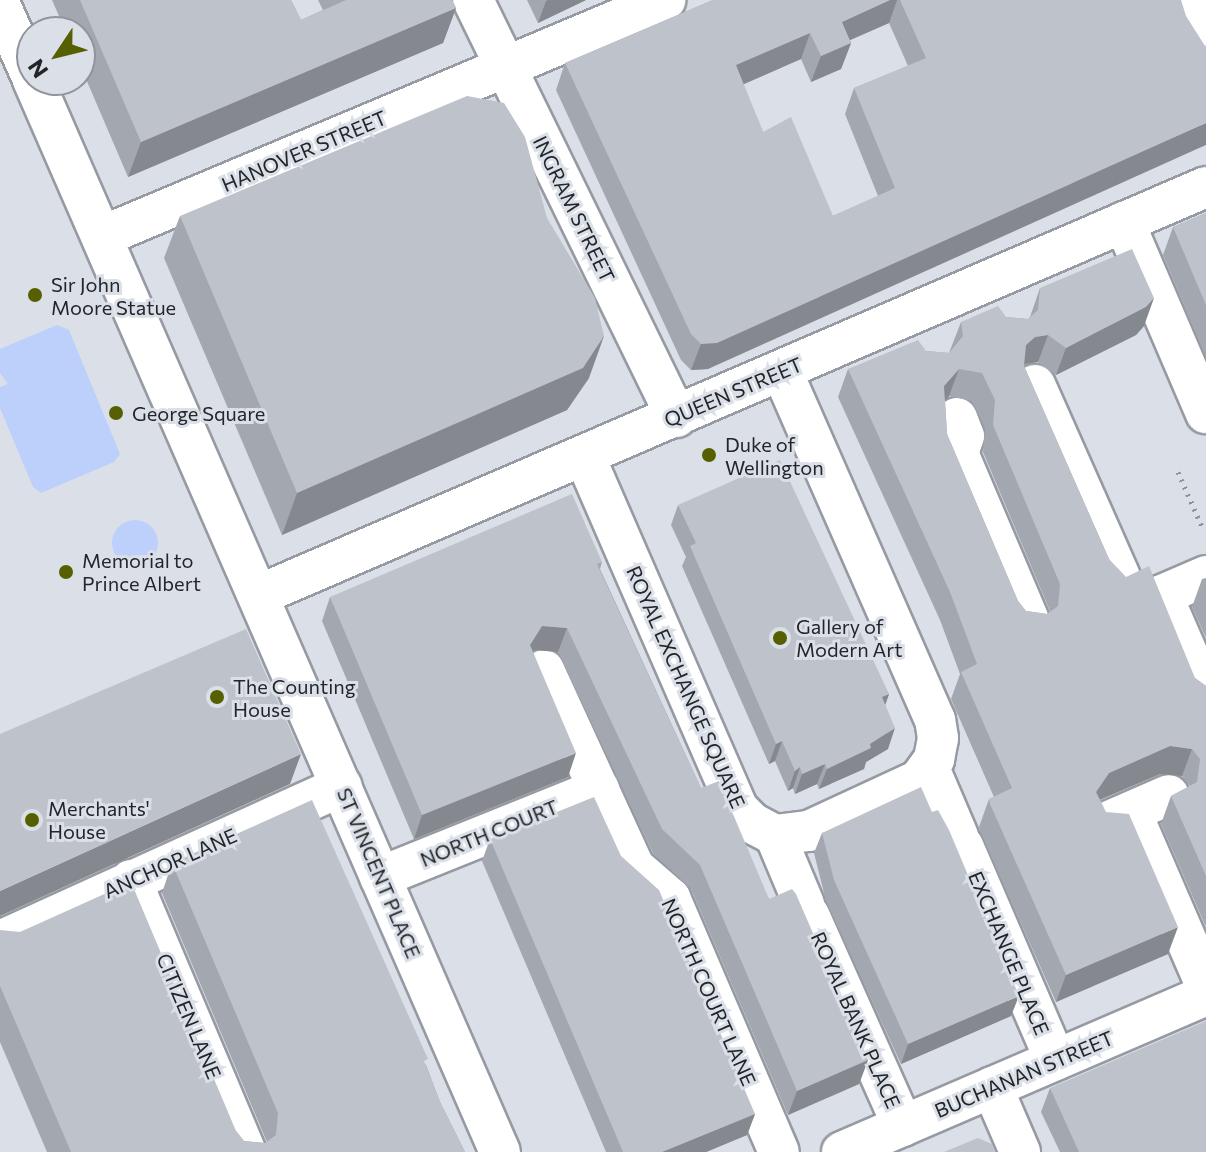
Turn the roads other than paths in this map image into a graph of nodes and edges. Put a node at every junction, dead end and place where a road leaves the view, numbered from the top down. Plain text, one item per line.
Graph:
1 (473, 0) edge
2 (665, 0) edge
3 (0, 5) edge
4 (16, 41) edge
5 (505, 68) junction
6 (41, 96) edge
7 (1206, 187) edge
8 (1124, 222) junction
9 (103, 236) junction
10 (782, 372) junction
11 (1035, 385) edge
12 (1206, 413) edge
13 (676, 417) junction
14 (957, 418) dead end
15 (584, 455) junction
16 (1206, 576) edge
17 (1120, 577) edge
18 (259, 595) junction
19 (1029, 620) edge
20 (544, 670) edge
21 (1206, 696) edge
22 (929, 768) junction
23 (342, 786) junction
24 (599, 789) junction
25 (1169, 795) edge
26 (775, 835) junction
27 (380, 877) junction
28 (131, 880) junction
29 (0, 941) edge
30 (1206, 985) edge
31 (1206, 995) edge
32 (1055, 1060) junction
33 (992, 1087) junction
34 (903, 1126) junction
35 (246, 1152) edge
36 (500, 1152) edge
37 (779, 1152) edge
38 (842, 1152) edge
39 (1020, 1152) edge

1 - 5 street, INGRAM STREET
2 - 5 street, HANOVER STREET
3 - 4 street
5 - 9 street, HANOVER STREET
5 - 13 street, INGRAM STREET
6 - 9 street
7 - 8 street, QUEEN STREET
8 - 10 street, QUEEN STREET
8 - 12 street
9 - 18 street
10 - 13 street, QUEEN STREET
10 - 22 street
11 - 17 street
13 - 15 street, QUEEN STREET
14 - 19 street
15 - 18 street, QUEEN STREET
15 - 26 street, ROYAL EXCHANGE SQUARE
16 - 21 street
18 - 23 street, ST VINCENT PLACE
20 - 24 street, NORTH COURT LANE
22 - 26 street
22 - 32 street, EXCHANGE PLACE
23 - 27 street, ST VINCENT PLACE
23 - 28 street, ANCHOR LANE
24 - 27 street, NORTH COURT
24 - 37 street, NORTH COURT LANE
25 - 30 street
26 - 34 street, ROYAL BANK PLACE
27 - 36 street, ST VINCENT PLACE
28 - 29 street, ANCHOR LANE
28 - 35 street, CITIZEN LANE
31 - 32 street, BUCHANAN STREET
32 - 33 street, BUCHANAN STREET
33 - 34 street, BUCHANAN STREET
33 - 39 street
34 - 38 street, BUCHANAN STREET

